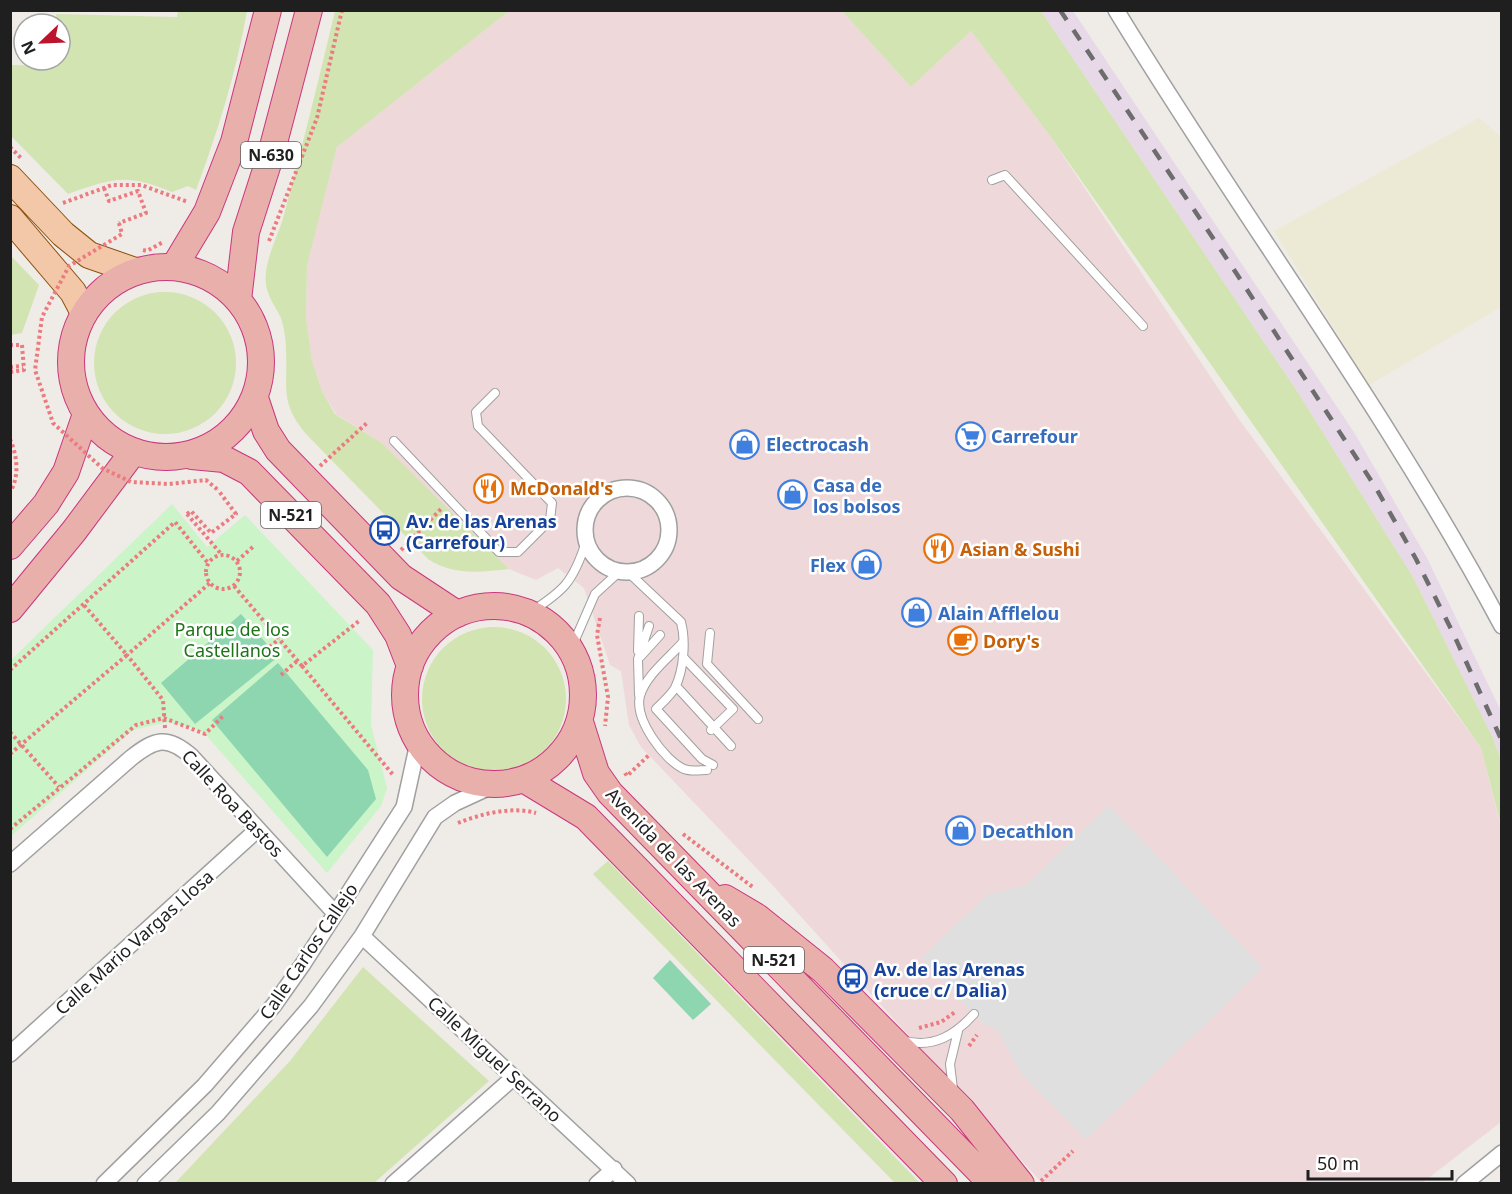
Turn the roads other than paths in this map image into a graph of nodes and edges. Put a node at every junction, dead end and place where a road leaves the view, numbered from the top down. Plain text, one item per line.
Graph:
1 (268, 10) edge
2 (309, 10) edge
3 (1116, 10) edge
4 (18, 171) edge
5 (992, 180) dead end
6 (10, 218) edge
7 (136, 261) junction
8 (174, 267) junction
9 (238, 300) junction
10 (84, 313) junction
11 (1143, 326) dead end
12 (495, 393) dead end
13 (255, 398) junction
14 (86, 414) junction
15 (394, 441) dead end
16 (133, 452) junction
17 (188, 456) junction
18 (586, 542) junction
19 (10, 546) edge
20 (624, 572) junction
21 (10, 609) edge
22 (529, 613) junction
23 (457, 614) junction
24 (639, 616) dead end
25 (649, 626) dead end
26 (1502, 626) edge
27 (710, 633) dead end
28 (660, 635) dead end
29 (683, 642) junction
30 (570, 649) junction
31 (683, 657) junction
32 (638, 659) junction
33 (410, 666) junction
34 (676, 686) junction
35 (639, 698) junction
36 (758, 719) dead end
37 (580, 722) junction
38 (711, 727) junction
39 (418, 743) junction
40 (731, 746) dead end
41 (525, 780) junction
42 (494, 785) junction
43 (258, 830) junction
44 (10, 864) edge
45 (699, 884) junction
46 (334, 912) junction
47 (362, 936) junction
48 (974, 1014) dead end
49 (958, 1031) junction
50 (890, 1035) junction
51 (10, 1054) edge
52 (514, 1077) junction
53 (962, 1110) junction
54 (1502, 1153) edge
55 (614, 1169) junction
56 (104, 1184) edge
57 (145, 1184) edge
58 (393, 1184) edge
59 (597, 1184) edge
60 (628, 1184) edge
61 (944, 1184) edge
62 (992, 1184) edge
63 (1021, 1184) edge
64 (1464, 1184) edge

1 - 8 highway, N-630
2 - 9 highway, N-630
3 - 26 street
4 - 7 main road
5 - 11 lane
6 - 10 main road
7 - 8 highway
7 - 10 highway
8 - 9 highway
9 - 13 highway
10 - 14 highway
12 - 15 lane
13 - 17 highway
13 - 23 highway, N-521
14 - 16 highway
14 - 19 highway
16 - 17 highway
16 - 21 highway
17 - 33 highway, N-521
18 - 20 street
18 - 20 street
18 - 22 lane
20 - 29 lane
20 - 30 lane
22 - 23 highway, N-521
22 - 30 highway, N-521
23 - 33 highway, N-521
24 - 32 lane
25 - 32 lane
27 - 36 lane
28 - 32 lane
29 - 31 lane
29 - 35 lane
30 - 37 highway, N-521
31 - 34 lane
31 - 38 lane
32 - 35 lane
33 - 39 highway, N-521
34 - 35 lane
34 - 38 lane
37 - 41 highway, N-521
37 - 45 highway, Avenida de las Arenas / N-521
38 - 40 lane
39 - 42 highway
39 - 46 street, Calle Carlos Callejo
41 - 42 highway, N-521
41 - 61 highway, Avenida de las Arenas / N-521
42 - 47 street, Calle Carlos Callejo
43 - 44 street, Calle Roa Bastos
43 - 46 street, Calle Roa Bastos
43 - 51 street, Calle Mario Vargas Llosa
45 - 50 highway
45 - 62 highway, Avenida de las Arenas / N-521
46 - 56 street, Calle Carlos Callejo
47 - 52 street, Calle Miguel Serrano
47 - 57 street, Calle Carlos Callejo
48 - 49 lane
49 - 50 lane
49 - 53 lane
50 - 53 highway
52 - 55 street, Calle Miguel Serrano
52 - 58 street
53 - 63 highway
54 - 64 street
55 - 59 street
55 - 60 street, Calle Miguel Serrano

